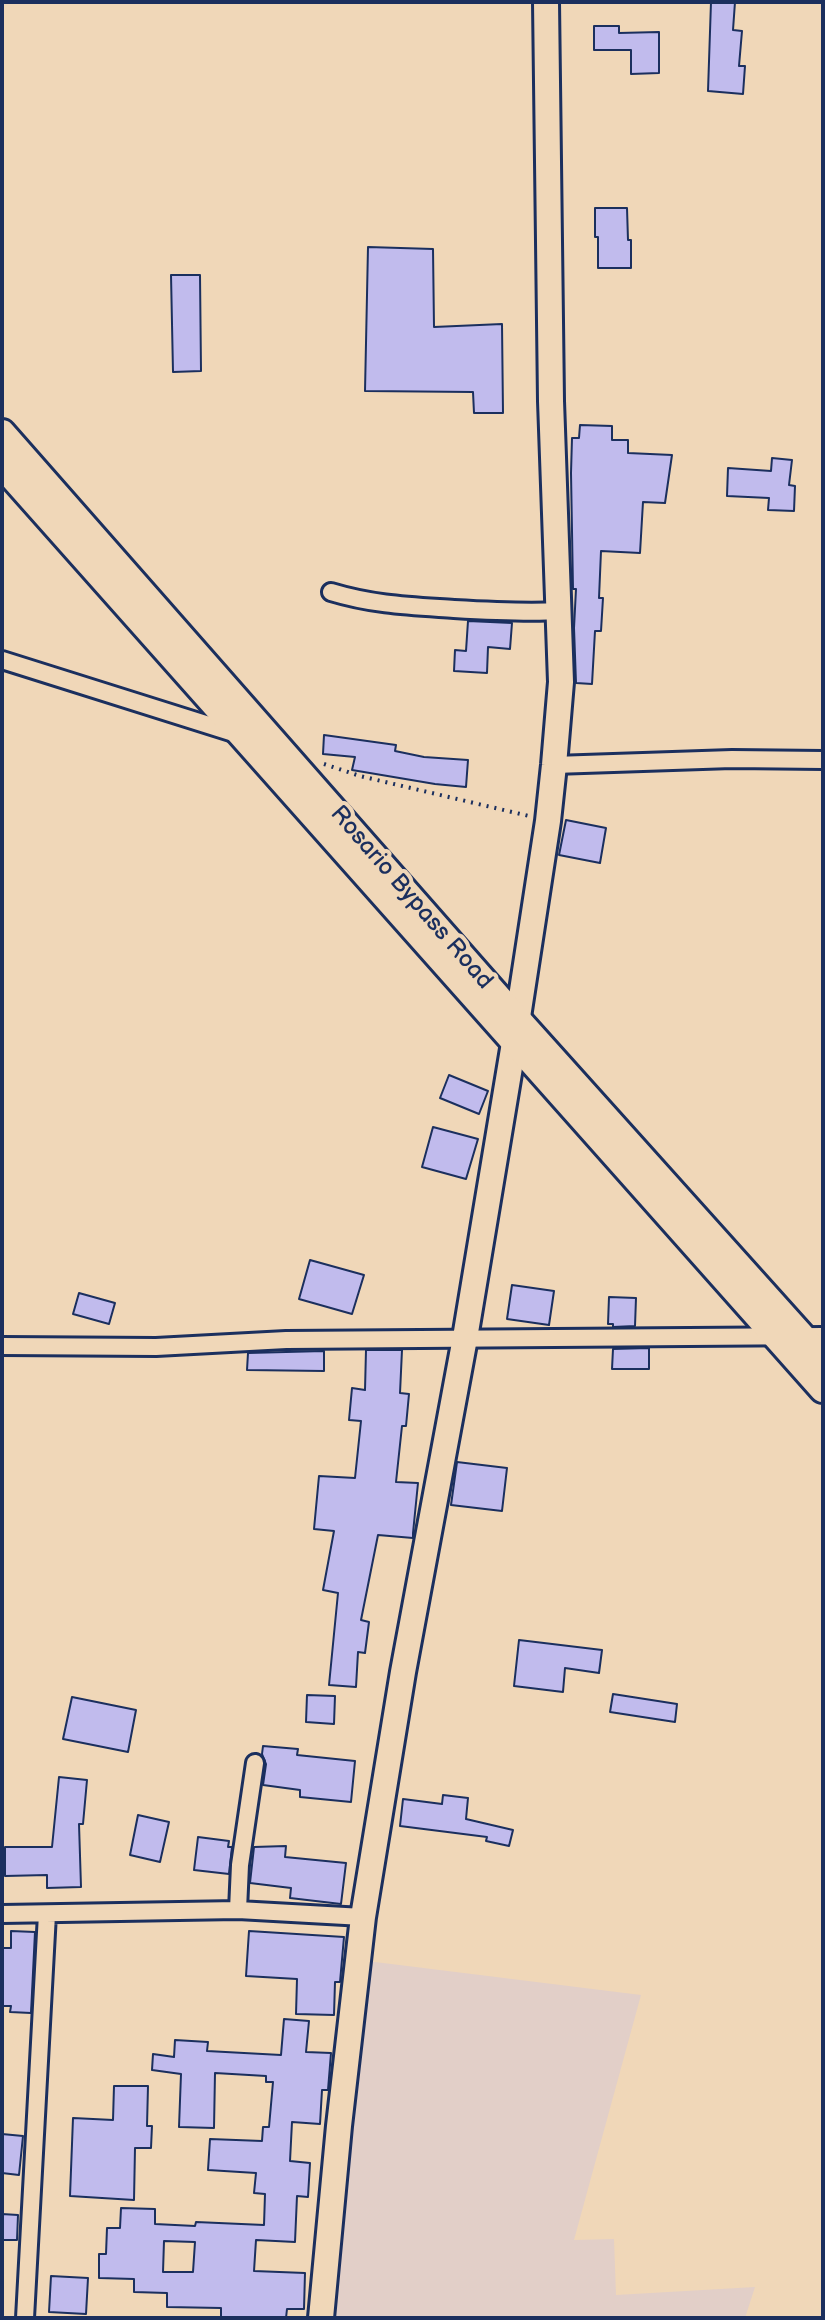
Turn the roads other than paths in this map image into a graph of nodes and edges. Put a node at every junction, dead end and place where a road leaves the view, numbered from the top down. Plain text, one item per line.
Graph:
1 (546, 2) edge
2 (2, 433) edge
3 (2, 465) edge
4 (331, 592) dead end
5 (559, 611) junction
6 (2, 660) edge
7 (242, 736) junction
8 (823, 760) edge
9 (554, 765) junction
10 (516, 1031) junction
11 (801, 1336) edge
12 (465, 1338) junction
13 (2, 1346) edge
14 (823, 1360) edge
15 (823, 1389) edge
16 (255, 1763) dead end
17 (238, 1910) junction
18 (2, 1914) edge
19 (47, 1914) junction
20 (363, 1917) junction
21 (25, 2318) edge
22 (321, 2318) edge

1 - 5 street
2 - 10 main road, Rosario Bypass Road
3 - 7 main road, Rosario Bypass Road
4 - 5 street
5 - 9 street
6 - 7 street
7 - 10 main road, Rosario Bypass Road
8 - 9 street
9 - 10 street
10 - 11 main road, Rosario Bypass Road
10 - 12 street
11 - 12 street
11 - 14 main road, Rosario Bypass Road
11 - 15 main road, Rosario Bypass Road
12 - 13 street
12 - 20 street
16 - 17 street
17 - 19 street
17 - 20 street
18 - 19 street
19 - 21 street
20 - 22 street

